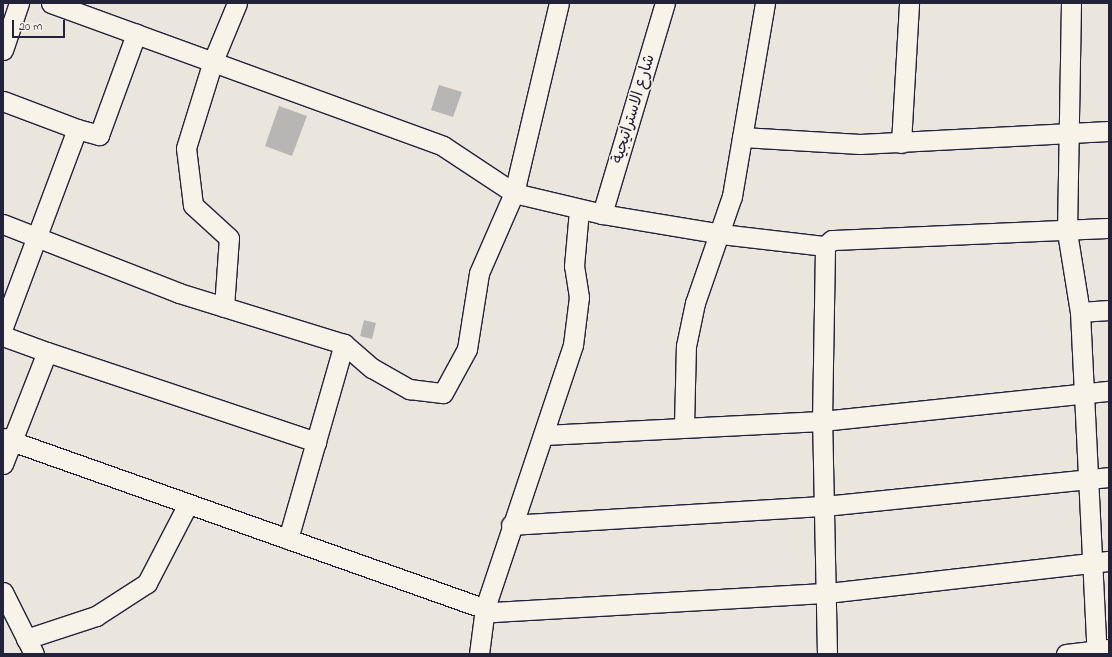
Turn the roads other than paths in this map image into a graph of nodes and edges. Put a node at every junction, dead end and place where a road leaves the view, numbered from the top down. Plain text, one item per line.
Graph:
1 (19, 3) edge
2 (51, 3) edge
3 (237, 3) edge
4 (559, 3) edge
5 (664, 3) edge
6 (765, 3) edge
7 (909, 3) edge
8 (1071, 3) edge
9 (136, 34) junction
10 (3, 50) edge
11 (213, 61) junction
12 (3, 101) edge
13 (77, 129) junction
14 (1109, 131) edge
15 (1071, 132) junction
16 (742, 137) junction
17 (901, 143) junction
18 (514, 193) junction
19 (579, 210) junction
20 (602, 214) junction
21 (3, 224) edge
22 (1109, 228) edge
23 (1066, 232) junction
24 (721, 234) junction
25 (35, 237) junction
26 (825, 246) junction
27 (224, 307) junction
28 (1109, 310) edge
29 (1080, 312) junction
30 (3, 327) edge
31 (3, 336) edge
32 (344, 344) junction
33 (47, 352) junction
34 (1109, 391) edge
35 (1085, 393) junction
36 (822, 421) junction
37 (684, 426) junction
38 (544, 435) junction
39 (9, 440) edge
40 (316, 442) junction
41 (3, 464) edge
42 (1109, 477) edge
43 (1089, 479) junction
44 (188, 504) junction
45 (824, 506) junction
46 (511, 525) junction
47 (288, 539) junction
48 (1101, 562) edge
49 (3, 592) edge
50 (827, 593) junction
51 (485, 608) junction
52 (10, 622) edge
53 (30, 646) edge
54 (1101, 651) edge
55 (479, 654) edge
56 (827, 654) edge
57 (1066, 654) edge

1 - 10 street
2 - 9 street
3 - 11 street
4 - 18 street
5 - 20 street, شارع الاستراتيجية
6 - 16 street
7 - 17 street
8 - 15 street
9 - 11 street
9 - 13 street
11 - 18 street
11 - 27 street
12 - 13 street
13 - 25 street
14 - 15 street
15 - 17 street
15 - 23 street
16 - 17 street
16 - 24 street
18 - 19 street
18 - 32 street
19 - 20 street
19 - 38 street
20 - 24 street
21 - 25 street
22 - 23 street
23 - 26 street
23 - 29 street
24 - 26 street
24 - 37 street
25 - 27 street
25 - 30 street
26 - 36 street
27 - 32 street
28 - 29 street
29 - 35 street
31 - 33 street
32 - 40 street
33 - 39 street
33 - 40 street
34 - 35 street
35 - 36 street
35 - 43 street
36 - 37 street
36 - 45 street
37 - 38 street
38 - 46 street
39 - 41 street
39 - 44 street
40 - 47 street
42 - 43 street
43 - 45 street
43 - 48 street
44 - 47 street
44 - 53 street
45 - 46 street
45 - 50 street
46 - 51 street
47 - 51 street
48 - 50 street
48 - 54 street
49 - 52 street
50 - 51 street
50 - 56 street
51 - 55 street
52 - 53 street
54 - 57 street

